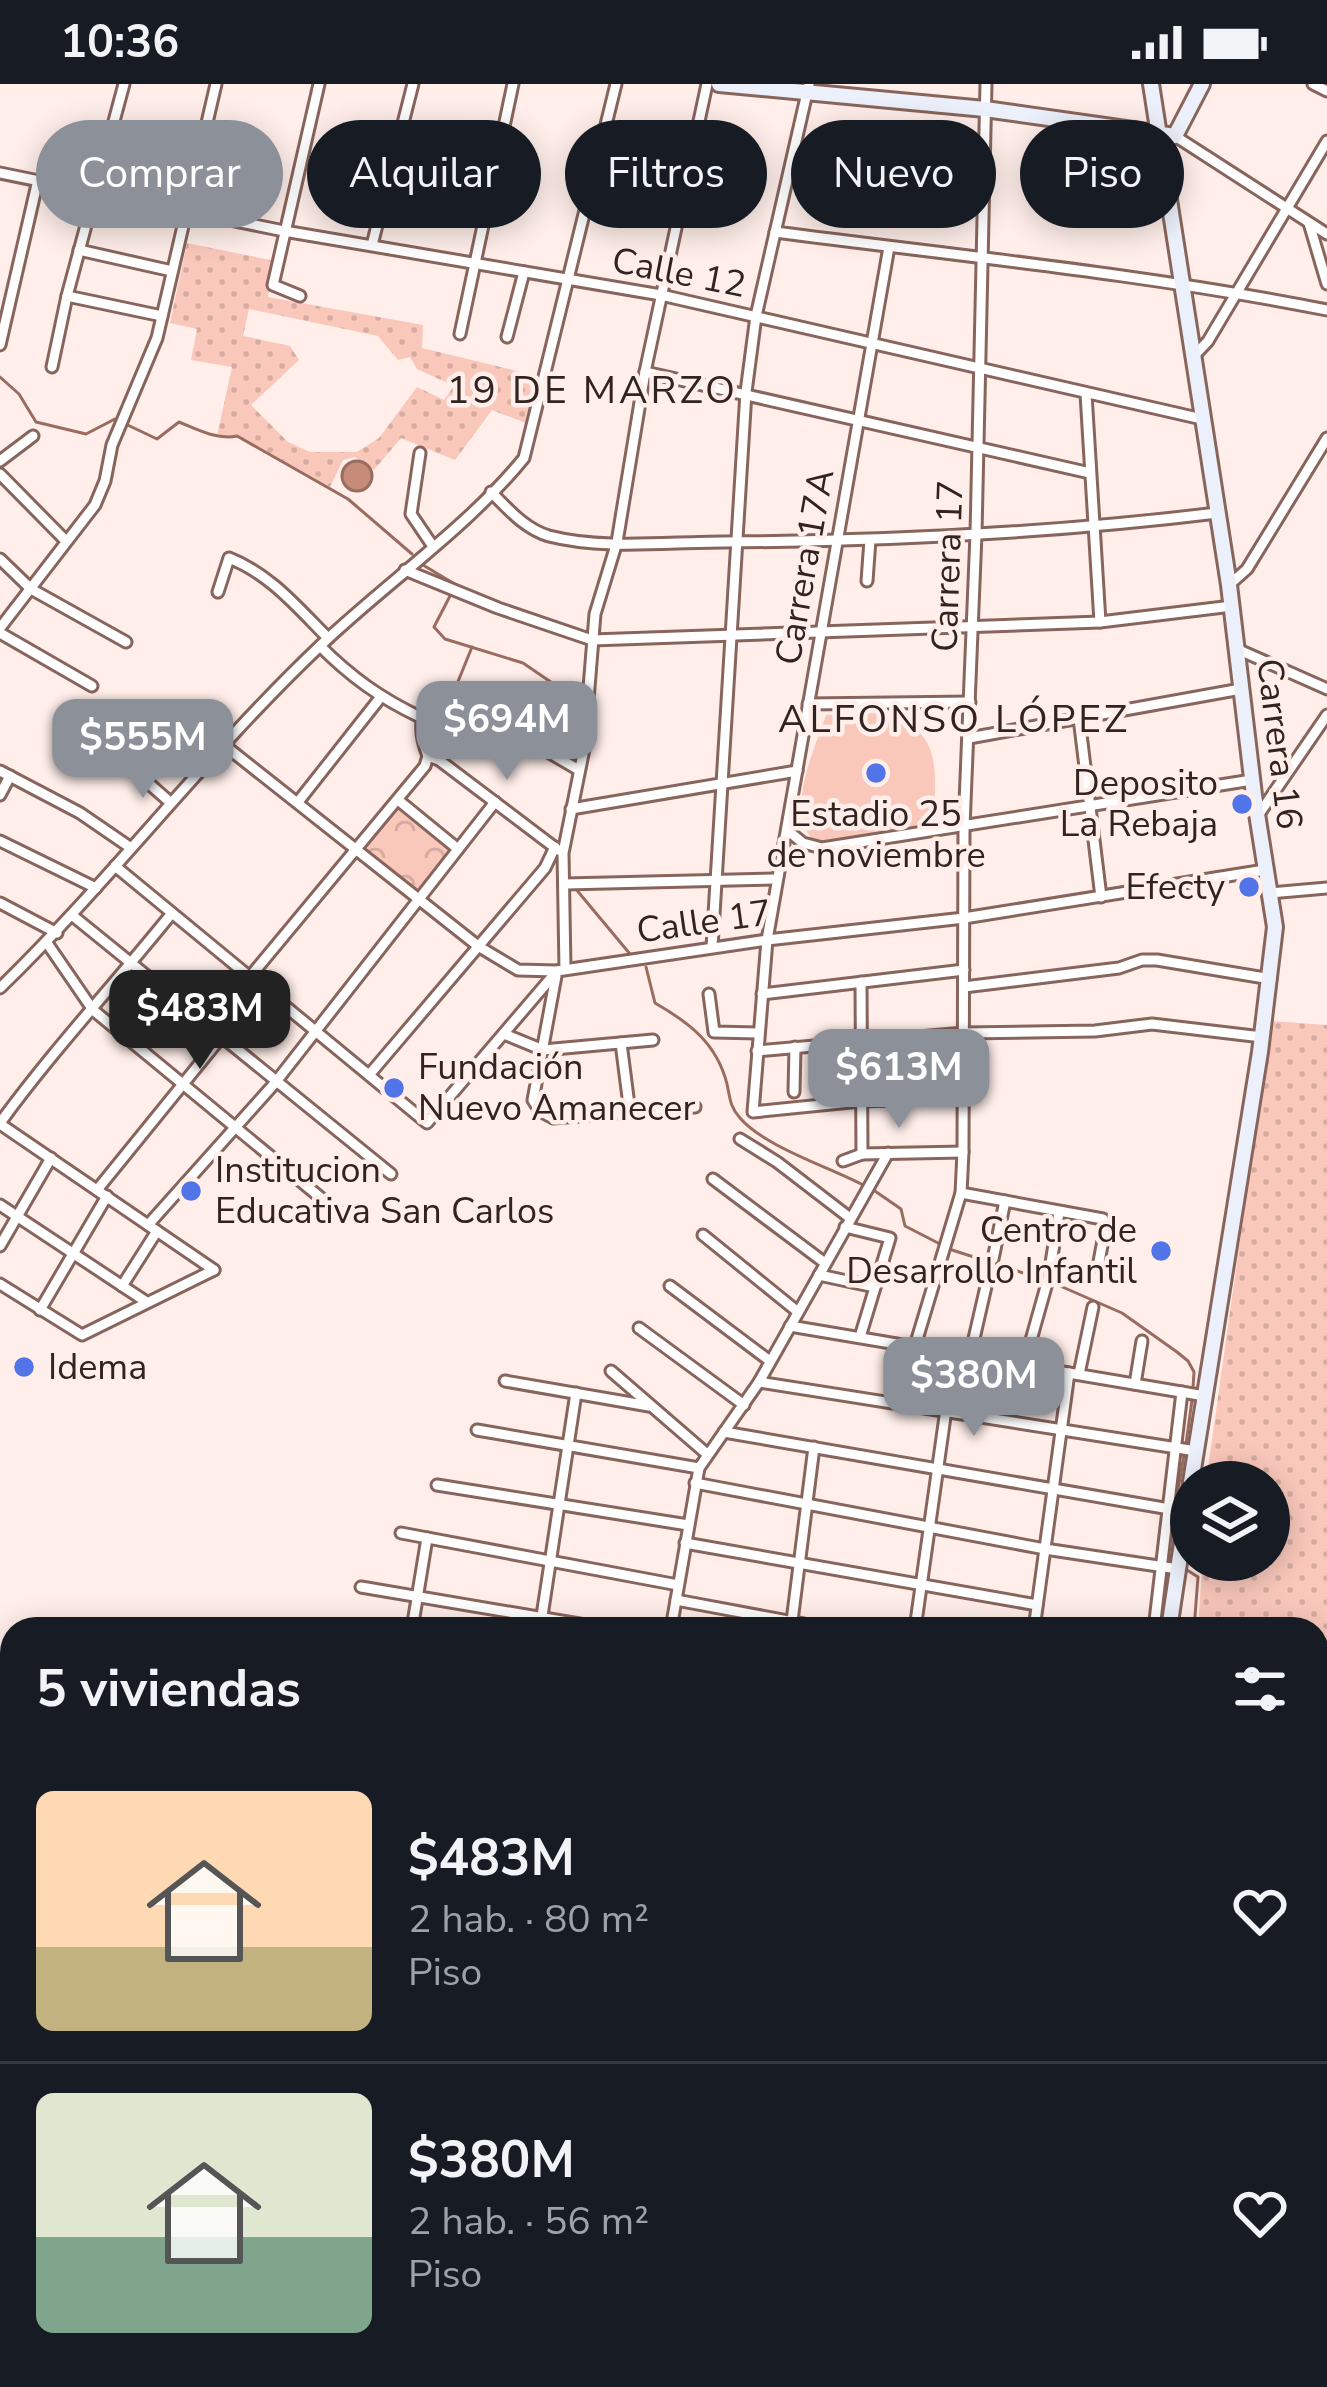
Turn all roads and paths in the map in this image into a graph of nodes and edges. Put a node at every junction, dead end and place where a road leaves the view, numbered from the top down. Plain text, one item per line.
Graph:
1 (124, 84) edge
2 (216, 84) edge
3 (319, 84) edge
4 (412, 84) edge
5 (513, 84) edge
6 (616, 84) edge
7 (707, 84) edge
8 (719, 84) edge
9 (986, 84) edge
10 (1151, 84) edge
11 (1202, 84) edge
12 (1313, 84) edge
13 (808, 89) edge
14 (1327, 92) edge
15 (985, 109) junction
16 (114, 120) edge
17 (207, 120) edge
18 (1064, 120) edge
19 (1156, 120) edge
20 (1183, 120) edge
21 (1327, 141) edge
22 (1184, 142) edge
23 (0, 173) edge
24 (36, 181) edge
25 (36, 188) edge
26 (1287, 207) junction
27 (1310, 223) junction
28 (85, 228) edge
29 (181, 228) edge
30 (269, 228) edge
31 (1172, 228) edge
32 (284, 231) junction
33 (775, 232) junction
34 (1327, 234) edge
35 (372, 245) junction
36 (890, 247) junction
37 (79, 250) junction
38 (982, 255) junction
39 (474, 262) junction
40 (172, 271) junction
41 (524, 272) junction
42 (568, 278) junction
43 (1327, 284) edge
44 (1180, 285) junction
45 (6, 289) edge
46 (1238, 292) junction
47 (67, 296) junction
48 (300, 296) dead end
49 (661, 296) junction
50 (1327, 310) edge
51 (162, 316) junction
52 (756, 316) junction
53 (460, 334) dead end
54 (507, 337) dead end
55 (872, 344) junction
56 (0, 345) edge
57 (1192, 358) junction
58 (52, 367) dead end
59 (981, 370) junction
60 (645, 372) junction
61 (746, 392) junction
62 (1086, 394) junction
63 (860, 419) junction
64 (1202, 419) junction
65 (33, 436) dead end
66 (1327, 438) edge
67 (979, 448) junction
68 (420, 454) dead end
69 (0, 461) edge
70 (1090, 473) junction
71 (0, 474) edge
72 (491, 492) junction
73 (1217, 513) junction
74 (1093, 528) junction
75 (976, 534) junction
76 (838, 540) junction
77 (870, 540) junction
78 (66, 541) junction
79 (616, 542) junction
80 (736, 542) junction
81 (432, 545) junction
82 (0, 559) edge
83 (405, 570) junction
84 (867, 580) dead end
85 (1229, 585) junction
86 (31, 590) junction
87 (218, 592) dead end
88 (1232, 606) junction
89 (1100, 622) junction
90 (973, 627) junction
91 (0, 630) edge
92 (821, 631) junction
93 (728, 634) junction
94 (592, 640) junction
95 (126, 642) dead end
96 (324, 642) junction
97 (1237, 649) junction
98 (92, 686) dead end
99 (1241, 689) junction
100 (1327, 689) edge
101 (380, 698) junction
102 (970, 702) junction
103 (808, 704) junction
104 (1327, 715) edge
105 (420, 717) junction
106 (1079, 718) junction
107 (969, 738) junction
108 (82, 740) dead end
109 (224, 745) junction
110 (428, 756) junction
111 (579, 770) junction
112 (797, 771) junction
113 (5, 774) edge
114 (1252, 780) junction
115 (720, 786) junction
116 (0, 795) edge
117 (398, 800) junction
118 (298, 802) junction
119 (496, 802) junction
120 (171, 803) junction
121 (1089, 807) junction
122 (571, 809) junction
123 (1257, 817) junction
124 (964, 827) junction
125 (787, 830) junction
126 (0, 841) edge
127 (131, 848) junction
128 (359, 849) junction
129 (458, 849) junction
130 (559, 850) junction
131 (115, 866) junction
132 (1265, 870) junction
133 (777, 879) junction
134 (716, 882) junction
135 (565, 884) junction
136 (96, 888) junction
137 (1327, 888) edge
138 (1269, 893) junction
139 (1100, 897) junction
140 (418, 900) junction
141 (0, 903) edge
142 (172, 913) junction
143 (73, 916) junction
144 (964, 918) junction
145 (57, 933) junction
146 (767, 940) junction
147 (47, 944) junction
148 (478, 946) junction
149 (712, 947) junction
150 (131, 964) junction
151 (561, 970) junction
152 (964, 970) junction
153 (249, 978) junction
154 (1271, 980) junction
155 (861, 982) junction
156 (1, 985) edge
157 (964, 987) junction
158 (261, 988) junction
159 (709, 994) dead end
160 (762, 994) junction
161 (93, 1010) junction
162 (316, 1031) junction
163 (758, 1033) junction
164 (964, 1033) junction
165 (504, 1034) junction
166 (1262, 1037) junction
167 (220, 1038) junction
168 (653, 1040) dead end
169 (860, 1042) junction
170 (621, 1043) junction
171 (795, 1047) junction
172 (543, 1050) junction
173 (757, 1051) junction
174 (369, 1075) junction
175 (275, 1083) junction
176 (182, 1086) junction
177 (794, 1092) dead end
178 (963, 1098) junction
179 (861, 1101) junction
180 (695, 1107) dead end
181 (630, 1113) junction
182 (0, 1124) edge
183 (236, 1128) junction
184 (740, 1139) dead end
185 (963, 1152) junction
186 (862, 1154) junction
187 (887, 1154) junction
188 (51, 1159) junction
189 (843, 1161) dead end
190 (391, 1174) dead end
191 (713, 1179) dead end
192 (102, 1193) junction
193 (961, 1193) junction
194 (1005, 1201) junction
195 (0, 1205) edge
196 (338, 1212) dead end
197 (1059, 1212) junction
198 (17, 1216) junction
199 (848, 1223) junction
200 (152, 1228) junction
201 (703, 1235) dead end
202 (0, 1246) edge
203 (73, 1253) junction
204 (825, 1263) junction
205 (1098, 1267) dead end
206 (819, 1275) junction
207 (0, 1284) edge
208 (122, 1286) junction
209 (670, 1286) dead end
210 (874, 1287) junction
211 (145, 1301) junction
212 (1093, 1307) dead end
213 (40, 1310) junction
214 (798, 1312) junction
215 (790, 1326) junction
216 (639, 1328) dead end
217 (860, 1337) junction
218 (1142, 1341) dead end
219 (915, 1346) junction
220 (954, 1353) junction
221 (970, 1356) junction
222 (770, 1361) junction
223 (1024, 1365) junction
224 (611, 1371) dead end
225 (1074, 1373) junction
226 (505, 1381) dead end
227 (759, 1382) junction
228 (1135, 1384) junction
229 (1182, 1392) junction
230 (576, 1394) junction
231 (1205, 1396) junction
232 (744, 1405) junction
233 (649, 1406) junction
234 (946, 1412) junction
235 (478, 1430) dead end
236 (1061, 1430) junction
237 (724, 1432) junction
238 (568, 1445) junction
239 (814, 1447) junction
240 (1175, 1448) junction
241 (1196, 1451) junction
242 (707, 1454) junction
243 (1194, 1461) edge
244 (699, 1468) junction
245 (938, 1468) junction
246 (695, 1483) junction
247 (437, 1484) dead end
248 (1053, 1488) junction
249 (560, 1504) junction
250 (808, 1506) junction
251 (1169, 1509) junction
252 (688, 1525) junction
253 (929, 1527) junction
254 (401, 1533) dead end
255 (427, 1538) junction
256 (686, 1543) junction
257 (1045, 1549) junction
258 (551, 1561) junction
259 (800, 1561) junction
260 (1160, 1567) junction
261 (1170, 1569) edge
262 (1176, 1581) edge
263 (679, 1585) junction
264 (361, 1587) dead end
265 (921, 1587) junction
266 (417, 1596) junction
267 (676, 1600) junction
268 (1037, 1605) junction
269 (542, 1616) junction
270 (414, 1617) edge
271 (547, 1617) edge
272 (673, 1617) edge
273 (755, 1617) edge
274 (793, 1617) edge
275 (917, 1617) edge
276 (1036, 1617) edge
277 (1155, 1617) edge
278 (1171, 1617) edge

1 - 16 street
2 - 17 street
3 - 32 street
4 - 35 street
5 - 39 street
6 - 42 street
7 - 49 street
8 - 13 main road
9 - 15 street, Carrera 17
10 - 19 main road, Carrera 16
11 - 20 main road
12 - 14 street
13 - 15 main road
13 - 33 street
15 - 18 main road
15 - 38 street, Carrera 17
21 - 26 street
22 - 26 street
23 - 24 street, Calle 12
25 - 45 street
26 - 27 street
26 - 46 street
27 - 34 street
27 - 43 street
28 - 37 street
29 - 40 street
30 - 32 street, Calle 12
31 - 44 main road, Carrera 16
32 - 35 street, Calle 12
32 - 48 street
33 - 36 street
33 - 52 street
35 - 39 street, Calle 12
36 - 38 street
36 - 55 street, Carrera 17A
37 - 40 street
37 - 47 street
38 - 44 street
38 - 59 street, Carrera 17
39 - 41 street, Calle 12
39 - 53 street
40 - 51 street
41 - 42 street, Calle 12
41 - 54 street
42 - 49 street, Calle 12
42 - 72 street
44 - 46 street
44 - 57 main road, Carrera 16
45 - 56 street
46 - 50 street
46 - 57 street
47 - 51 street
47 - 58 street
49 - 52 street, Calle 12
49 - 60 street
51 - 78 street
52 - 55 street, Calle 12
52 - 61 street
55 - 59 street, Calle 12
55 - 63 street, Carrera 17A
57 - 64 main road, Carrera 16
59 - 62 street, Calle 12
59 - 67 street, Carrera 17
60 - 61 street
60 - 79 street
61 - 63 street
61 - 80 street
62 - 64 street, Calle 12
62 - 70 street
63 - 67 street
63 - 76 street, Carrera 17A
64 - 73 main road, Carrera 16
65 - 69 street
66 - 85 street
67 - 70 street
67 - 75 street, Carrera 17
68 - 81 street
70 - 74 street
71 - 78 street
72 - 79 street
72 - 81 street
73 - 74 street
73 - 85 main road, Carrera 16
74 - 75 street
74 - 89 street
75 - 77 street
75 - 90 street, Carrera 17
76 - 77 street
76 - 80 street
76 - 92 street, Carrera 17A
77 - 84 street
78 - 86 street
79 - 80 street
79 - 94 street
80 - 93 street
81 - 83 street
82 - 86 street
83 - 94 street
83 - 96 street
85 - 88 main road, Carrera 16
86 - 91 street
86 - 95 street
87 - 96 street
88 - 89 street
88 - 97 main road, Carrera 16
89 - 90 street
90 - 92 street
90 - 102 street, Carrera 17
91 - 98 street
92 - 93 street
92 - 103 street, Carrera 17A
93 - 94 street
93 - 115 street
94 - 111 street
96 - 101 street
96 - 109 street
97 - 99 main road, Carrera 16
97 - 100 street
99 - 106 street
99 - 114 main road, Carrera 16
101 - 105 street
101 - 118 street
102 - 103 street
102 - 107 street, Carrera 17
103 - 112 street, Carrera 17A
104 - 123 street
105 - 110 street
105 - 111 street
106 - 107 street
106 - 121 street
107 - 124 street, Carrera 17
108 - 120 street
109 - 118 street, Calle 17
109 - 120 street
110 - 117 street
110 - 119 street
111 - 122 street
112 - 115 street
112 - 125 street, Carrera 17A
113 - 116 street
113 - 127 street
114 - 121 street
114 - 123 main road, Carrera 16
115 - 122 street
115 - 134 street
117 - 128 street
117 - 129 street
118 - 128 street, Calle 17
119 - 129 street
119 - 130 street
120 - 127 street
121 - 124 street
121 - 139 street
122 - 130 street
123 - 132 main road, Carrera 16
124 - 125 street
124 - 144 street, Carrera 17
125 - 133 street, Carrera 17A
126 - 136 street
127 - 131 street
128 - 140 street, Calle 17
128 - 153 street
129 - 140 street
130 - 135 street
130 - 148 street
131 - 136 street
131 - 142 street
132 - 138 main road, Carrera 16
132 - 139 street, Calle 17
133 - 134 street
133 - 146 street, Carrera 17A
134 - 135 street
134 - 149 street
135 - 151 street
136 - 143 street
137 - 138 street
138 - 154 main road, Carrera 16
139 - 144 street, Calle 17
140 - 148 street, Calle 17
140 - 162 street
141 - 145 street
142 - 150 street
142 - 153 street
143 - 145 street
143 - 150 street
144 - 146 street, Calle 17
144 - 152 street, Carrera 17
145 - 147 street
146 - 149 street, Calle 17
146 - 160 street, Carrera 17A
147 - 156 street
147 - 161 street
148 - 151 street, Calle 17
148 - 174 street
149 - 151 street, Calle 17
150 - 161 street
150 - 167 street
151 - 165 street
151 - 172 street
152 - 155 street
152 - 157 street, Carrera 17
153 - 158 street
154 - 157 street
154 - 166 main road, Carrera 16
155 - 160 street
155 - 169 street
157 - 164 street, Carrera 17
158 - 162 street
158 - 167 street
159 - 163 street
160 - 163 street, Carrera 17A
161 - 176 street
161 - 182 street
162 - 174 street
162 - 175 street
163 - 173 street, Carrera 17A
164 - 166 street
164 - 169 street
164 - 178 street, Carrera 17
165 - 172 street
165 - 174 street
166 - 231 main road, Carrera 16
167 - 175 street
167 - 176 street
168 - 170 street
169 - 171 street
169 - 179 street
170 - 172 street
170 - 181 street
171 - 173 street
171 - 177 street
172 - 181 street
173 - 179 street, Carrera 17A
175 - 183 street
175 - 190 street
176 - 183 street
176 - 192 street
178 - 179 street
178 - 185 street, Carrera 17
179 - 186 street
180 - 181 street
182 - 188 street
183 - 196 street
183 - 200 street
184 - 199 street
185 - 187 street
185 - 193 street, Carrera 17
186 - 187 street
186 - 189 street
187 - 199 street
188 - 192 street
188 - 198 street
191 - 204 street
192 - 200 street
192 - 203 street
193 - 194 street
193 - 219 street, Carrera 17
194 - 197 street
194 - 221 street
195 - 198 street
197 - 205 street
197 - 223 street
198 - 202 street
198 - 203 street
199 - 204 street
199 - 210 street
200 - 208 street
200 - 211 street
201 - 214 street
203 - 208 street
203 - 213 street
204 - 206 street
206 - 210 street
206 - 214 street
207 - 213 street
208 - 211 street
209 - 222 street
210 - 217 street
211 - 213 street
212 - 225 street
214 - 215 street
215 - 217 street
215 - 222 street
216 - 232 street
217 - 219 street
218 - 228 street
219 - 220 street
220 - 221 street
220 - 234 street
221 - 223 street
222 - 227 street
223 - 225 street
224 - 233 street
225 - 228 street
225 - 236 street
226 - 230 street
227 - 232 street
227 - 234 street
228 - 229 street
229 - 231 street
229 - 240 street
230 - 233 street
230 - 238 street
231 - 241 main road, Carrera 16
232 - 237 street
233 - 242 street
234 - 236 street
234 - 245 street
235 - 238 street
236 - 240 street
236 - 248 street
237 - 239 street
237 - 242 street
238 - 244 street
238 - 249 street
239 - 245 street
239 - 250 street
240 - 241 street
240 - 251 street
241 - 243 main road, Carrera 16
242 - 244 street
244 - 246 street
245 - 248 street
245 - 253 street
246 - 250 street
246 - 252 street
247 - 249 street
248 - 251 street
248 - 257 street
249 - 252 street
249 - 258 street
250 - 253 street
250 - 259 street
251 - 260 street
252 - 256 street
253 - 257 street
253 - 265 street
254 - 255 street
255 - 258 street
255 - 266 street
256 - 259 street
256 - 263 street
257 - 260 street
257 - 268 street
258 - 263 street
258 - 269 street
259 - 265 street
259 - 274 street
260 - 261 street
260 - 277 street
262 - 278 main road, Carrera 16
263 - 267 street
264 - 266 street
265 - 268 street
265 - 275 street
266 - 269 street
266 - 270 street
267 - 272 street
267 - 273 street
268 - 276 street
269 - 271 street

